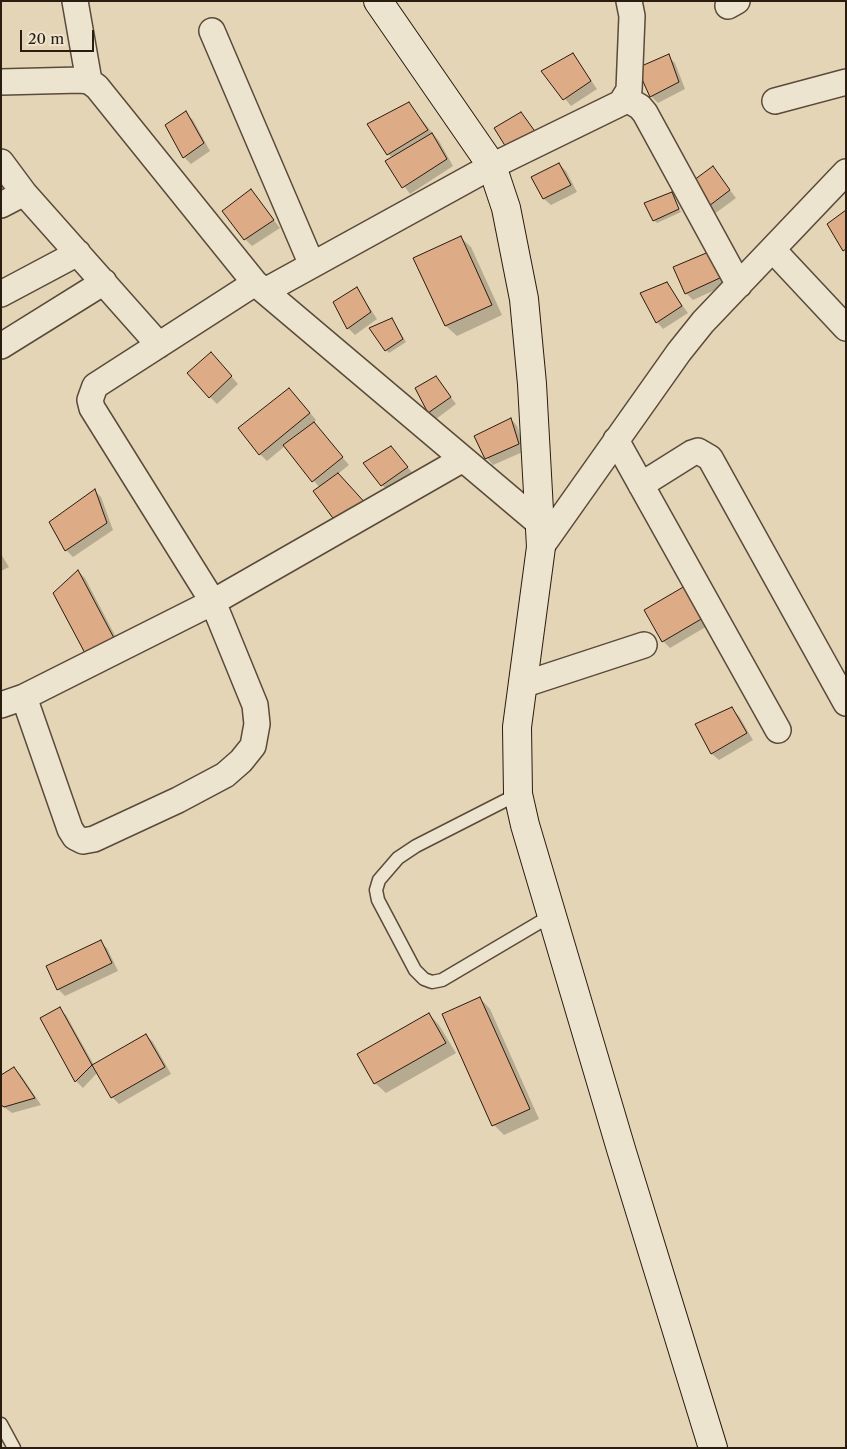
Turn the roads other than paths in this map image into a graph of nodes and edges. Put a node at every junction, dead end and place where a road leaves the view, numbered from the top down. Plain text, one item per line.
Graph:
1 (75, 1) edge
2 (378, 1) edge
3 (629, 1) edge
4 (212, 31) dead end
5 (1, 82) edge
6 (89, 82) junction
7 (846, 82) edge
8 (625, 98) junction
9 (775, 101) dead end
10 (1, 162) edge
11 (492, 166) junction
12 (846, 172) edge
13 (24, 193) junction
14 (1, 205) edge
15 (773, 250) junction
16 (78, 253) junction
17 (312, 265) junction
18 (104, 282) junction
19 (739, 286) junction
20 (260, 287) junction
21 (1, 294) edge
22 (846, 328) edge
23 (159, 345) junction
24 (1, 346) edge
25 (616, 440) junction
26 (463, 459) junction
27 (641, 484) junction
28 (540, 535) junction
29 (213, 602) junction
30 (644, 645) dead end
31 (522, 685) junction
32 (13, 701) edge
33 (846, 703) edge
34 (778, 730) dead end
35 (518, 794) junction
36 (552, 915) junction
37 (1, 1424) edge
38 (14, 1448) edge
39 (713, 1448) edge

1 - 6 street
2 - 11 main road
3 - 8 street
4 - 17 street
5 - 6 street
6 - 20 street
7 - 9 street
8 - 11 street
8 - 19 street
10 - 13 street
11 - 17 street
11 - 28 main road
12 - 15 street
13 - 14 street
13 - 16 street
15 - 19 street
15 - 22 street
16 - 18 street
16 - 21 street
17 - 20 street
18 - 23 street
18 - 24 street
19 - 25 street
20 - 23 street
20 - 26 street
23 - 29 street
25 - 27 street
25 - 28 street
26 - 28 street
26 - 29 street
27 - 33 street
27 - 34 street
28 - 31 main road
29 - 32 street
29 - 32 street
30 - 31 street
31 - 35 main road
35 - 36 main road
35 - 36 lane
36 - 39 main road
37 - 38 lane

